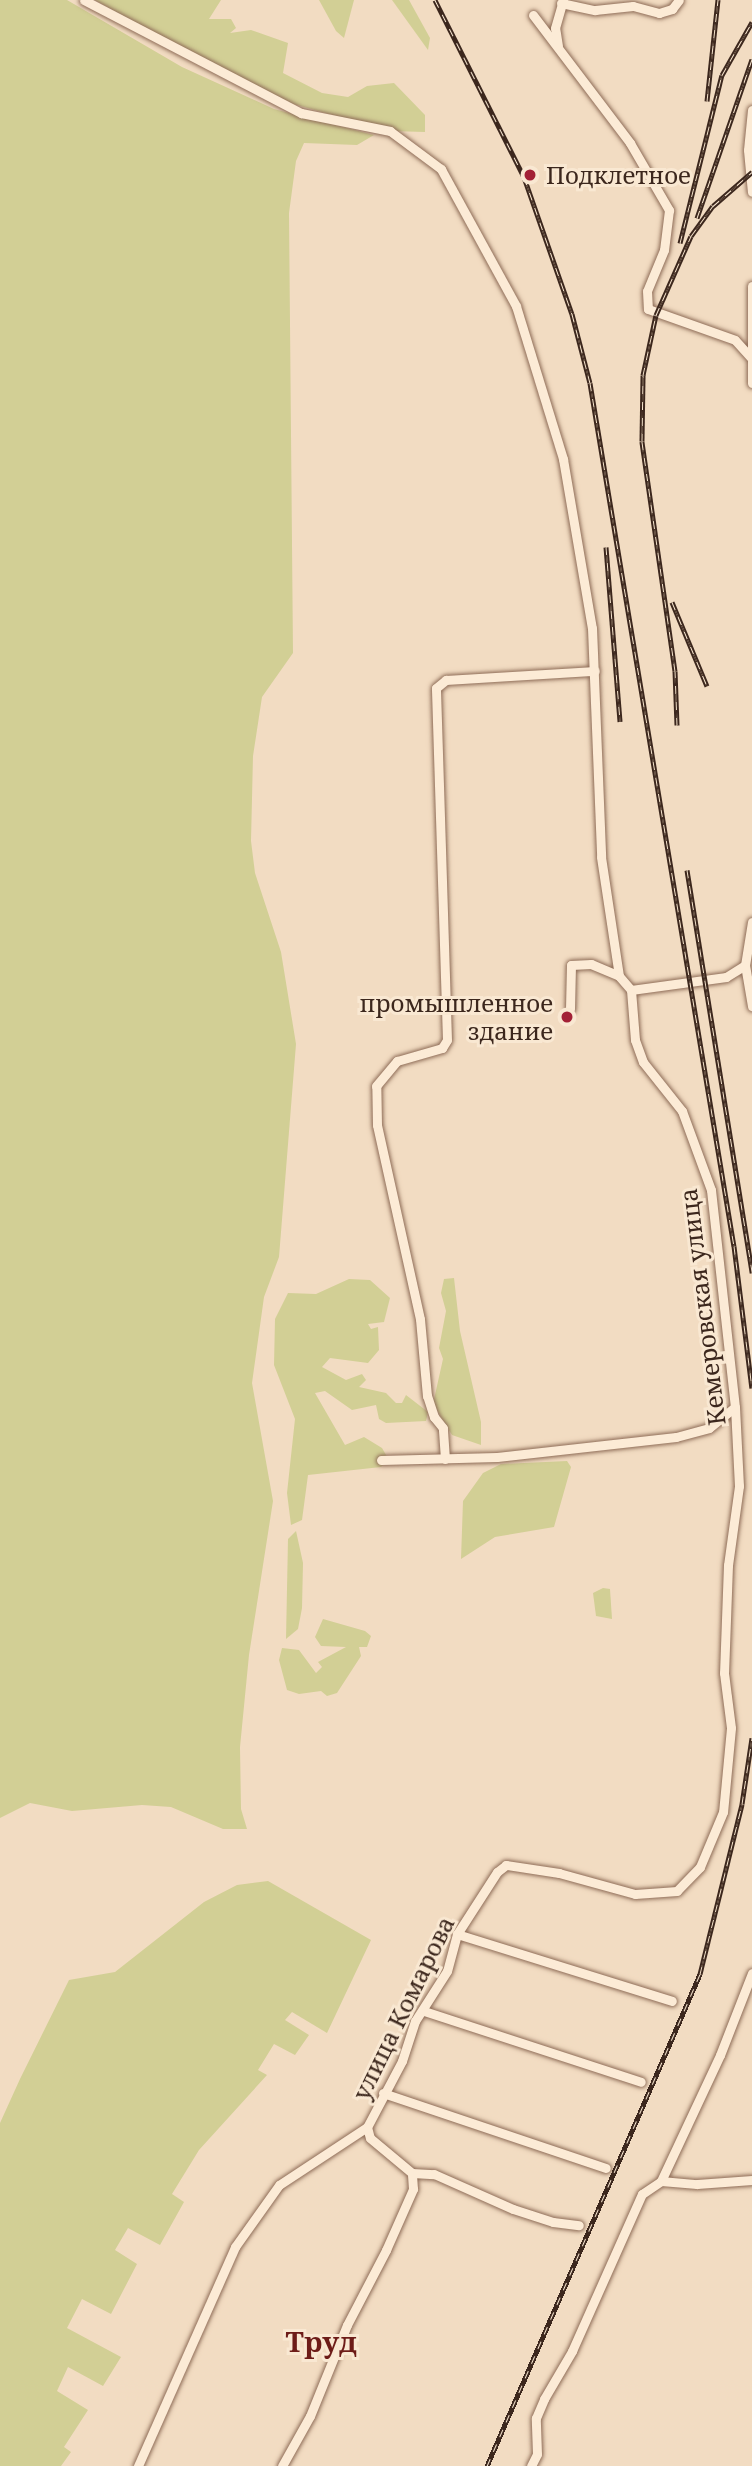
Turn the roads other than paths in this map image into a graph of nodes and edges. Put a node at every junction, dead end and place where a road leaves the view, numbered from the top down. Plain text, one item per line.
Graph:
1 (84, 0) edge
2 (679, 0) edge
3 (562, 2) edge
4 (533, 15) dead end
5 (558, 47) junction
6 (752, 110) edge
7 (752, 192) edge
8 (752, 286) edge
9 (752, 357) edge
10 (752, 383) edge
11 (595, 671) junction
12 (752, 922) edge
13 (745, 965) junction
14 (619, 976) junction
15 (631, 990) junction
16 (752, 1006) edge
17 (570, 1009) dead end
18 (735, 1407) junction
19 (444, 1459) junction
20 (381, 1460) dead end
21 (662, 1893) joint
22 (457, 1934) junction
23 (752, 1973) edge
24 (672, 2001) dead end
25 (424, 2011) junction
26 (641, 2082) dead end
27 (383, 2093) junction
28 (367, 2127) junction
29 (606, 2168) dead end
30 (412, 2173) junction
31 (752, 2180) edge
32 (661, 2181) junction
33 (579, 2225) dead end
34 (138, 2466) edge
35 (282, 2466) edge
36 (531, 2466) edge

1 - 11 street
2 - 3 street
3 - 5 street
4 - 5 street
5 - 9 street
6 - 7 street
8 - 9 street
9 - 10 street
11 - 14 street
11 - 19 street
12 - 13 street
13 - 15 street
13 - 16 street
14 - 15 street
14 - 17 street
15 - 18 street, Кемеровская улица
18 - 19 street
18 - 21 street, Кемеровская улица
19 - 20 street
21 - 22 street, улица Комарова
22 - 24 street
22 - 25 street, улица Комарова
23 - 32 street
25 - 26 street
25 - 27 street, улица Комарова
27 - 28 street, улица Комарова
27 - 29 street
28 - 30 street
28 - 34 street, улица Комарова
30 - 33 street
30 - 35 street
31 - 32 street
32 - 36 street

